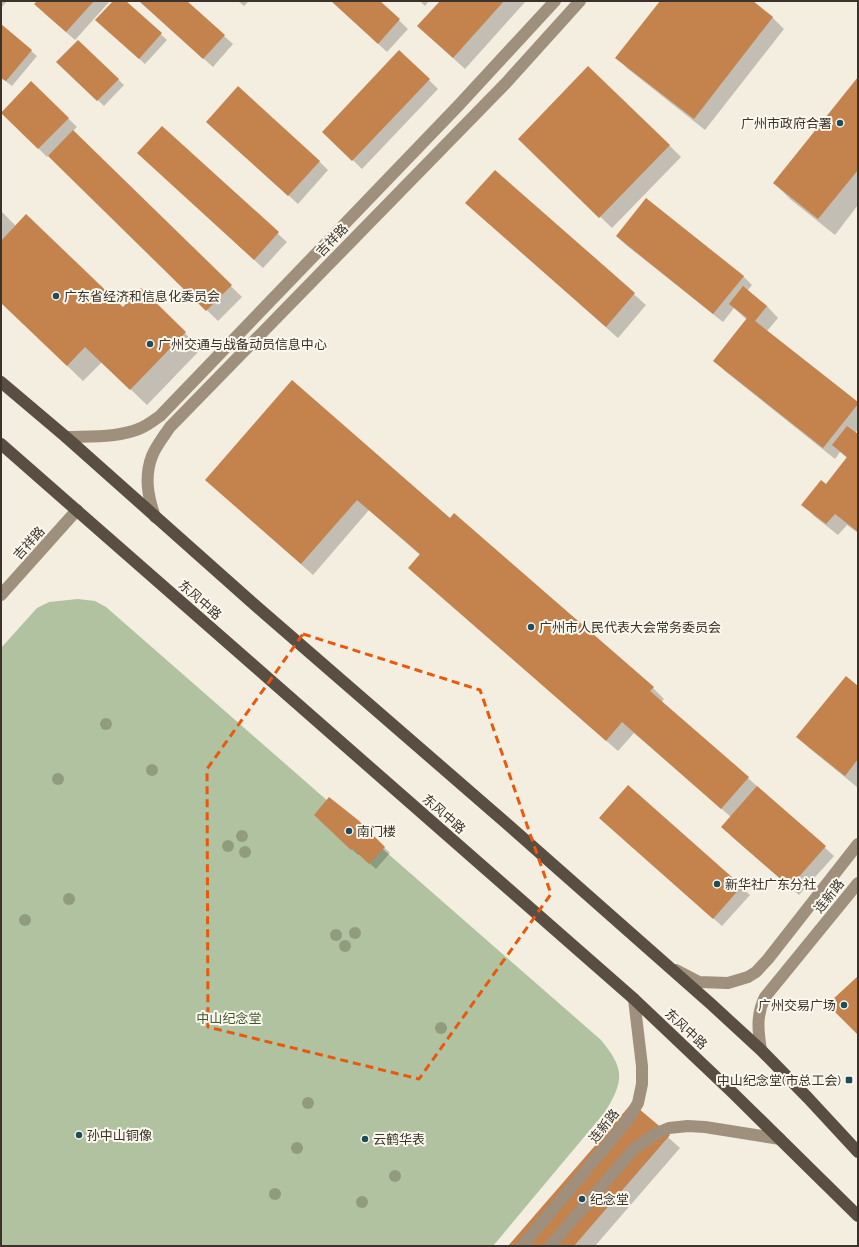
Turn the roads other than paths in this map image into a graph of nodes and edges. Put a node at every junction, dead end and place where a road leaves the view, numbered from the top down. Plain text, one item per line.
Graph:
1 (555, 1) edge
2 (580, 1) edge
3 (1, 382) edge
4 (66, 437) junction
5 (1, 444) edge
6 (77, 510) junction
7 (155, 517) junction
8 (1, 595) edge
9 (858, 844) edge
10 (858, 883) edge
11 (671, 968) junction
12 (634, 1000) junction
13 (761, 1050) junction
14 (780, 1139) junction
15 (858, 1152) edge
16 (858, 1216) edge
17 (522, 1246) edge
18 (550, 1246) edge

1 - 4 street, 吉祥路
2 - 7 street, 吉祥路
3 - 4 highway
4 - 7 highway
5 - 6 highway, 东风中路
6 - 8 street, 吉祥路
6 - 12 highway, 东风中路
7 - 11 highway
9 - 11 street, 连新路
10 - 13 street, 连新路
11 - 13 highway
12 - 14 highway, 东风中路
12 - 17 street, 连新路
13 - 15 highway
14 - 16 highway, 东风中路
14 - 18 street

